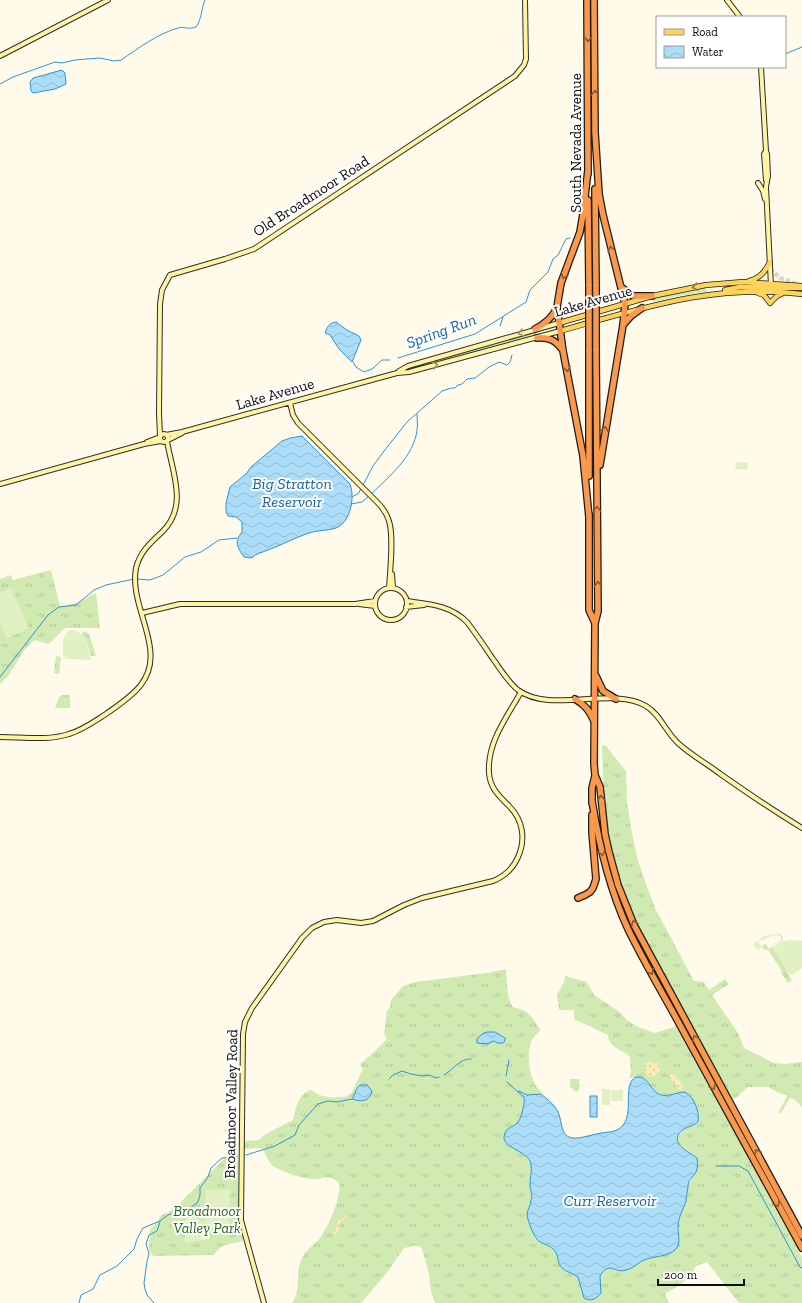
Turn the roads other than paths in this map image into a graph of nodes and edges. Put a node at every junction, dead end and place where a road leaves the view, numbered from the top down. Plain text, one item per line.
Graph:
1 (108, 0) edge
2 (526, 0) edge
3 (587, 0) edge
4 (594, 0) edge
5 (727, 0) edge
6 (739, 16) edge
7 (0, 56) edge
8 (761, 68) edge
9 (595, 132) junction
10 (588, 170) junction
11 (758, 183) dead end
12 (767, 210) junction
13 (770, 262) junction
14 (746, 282) junction
15 (621, 287) junction
16 (771, 287) junction
17 (802, 287) edge
18 (751, 291) junction
19 (787, 292) junction
20 (716, 293) junction
21 (802, 294) edge
22 (652, 296) junction
23 (625, 304) junction
24 (557, 308) junction
25 (642, 308) junction
26 (624, 312) junction
27 (559, 323) junction
28 (623, 325) junction
29 (535, 329) junction
30 (560, 331) junction
31 (537, 338) junction
32 (563, 351) junction
33 (397, 373) junction
34 (290, 403) junction
35 (182, 432) junction
36 (162, 438) junction
37 (167, 440) junction
38 (169, 454) junction
39 (0, 484) edge
40 (597, 495) junction
41 (589, 517) junction
42 (391, 588) junction
43 (407, 601) junction
44 (375, 604) junction
45 (428, 604) junction
46 (406, 606) junction
47 (142, 613) junction
48 (595, 623) junction
49 (595, 674) junction
50 (521, 692) junction
51 (575, 699) junction
52 (595, 699) junction
53 (616, 699) junction
54 (595, 724) junction
55 (0, 737) edge
56 (595, 776) junction
57 (592, 800) junction
58 (802, 828) edge
59 (578, 898) dead end
60 (802, 1236) edge
61 (802, 1248) edge
62 (264, 1303) edge

1 - 7 street
2 - 36 street, Old Broadmoor Road
3 -> 10 highway, South Nevada Avenue
9 -> 4 highway, South Nevada Avenue
5 - 6 street
8 - 12 street
15 -> 9 highway
9 - 40 highway, South Nevada Avenue, bridge
10 -> 24 highway
10 - 41 highway, South Nevada Avenue, bridge
11 - 12 street
12 - 13 street
13 - 14 main road
13 - 16 street
14 - 16 main road, Lake Avenue
14 -> 22 main road, Lake Avenue
15 - 22 highway
15 - 23 highway
16 - 17 main road, Lake Avenue
16 - 18 main road, Lake Avenue
16 - 19 main road, Lake Avenue
16 - 20 main road
18 - 19 main road
18 - 20 main road, Lake Avenue
19 - 21 main road, Lake Avenue
20 - 25 main road, Lake Avenue
22 - 23 main road, Lake Avenue
23 - 26 highway
23 - 27 main road, Lake Avenue
24 - 27 highway
24 - 29 highway
25 - 26 main road, Lake Avenue
25 - 28 highway
26 - 28 highway
26 - 30 main road, Lake Avenue
27 - 29 street, Lake Avenue
27 - 30 highway
40 -> 28 highway
29 -> 33 street, Lake Avenue
30 - 31 street, Lake Avenue
30 - 32 highway
31 - 32 highway
33 -> 31 street, Lake Avenue
32 -> 41 highway
33 - 34 street, Lake Avenue
34 - 35 street, Lake Avenue
34 - 42 street
35 - 36 street, Lake Avenue
35 - 37 street, Lake Avenue
36 - 37 street, Lake Avenue
36 - 38 street
36 - 39 street, Lake Avenue
37 - 38 street
38 - 47 street
48 -> 40 highway
41 - 48 highway
42 - 43 street
42 - 44 street
43 - 45 street
43 - 46 street
44 - 46 street
44 - 47 street
45 - 46 street
45 - 50 street
47 - 55 street
48 - 49 highway
49 - 52 highway
49 - 53 highway
50 - 51 street
50 - 62 street, Broadmoor Valley Road
51 - 52 street
51 - 54 highway
52 - 53 street
52 - 54 highway
53 - 58 street
54 - 56 highway
56 - 57 highway
60 -> 56 highway
57 - 59 highway
57 -> 61 highway

